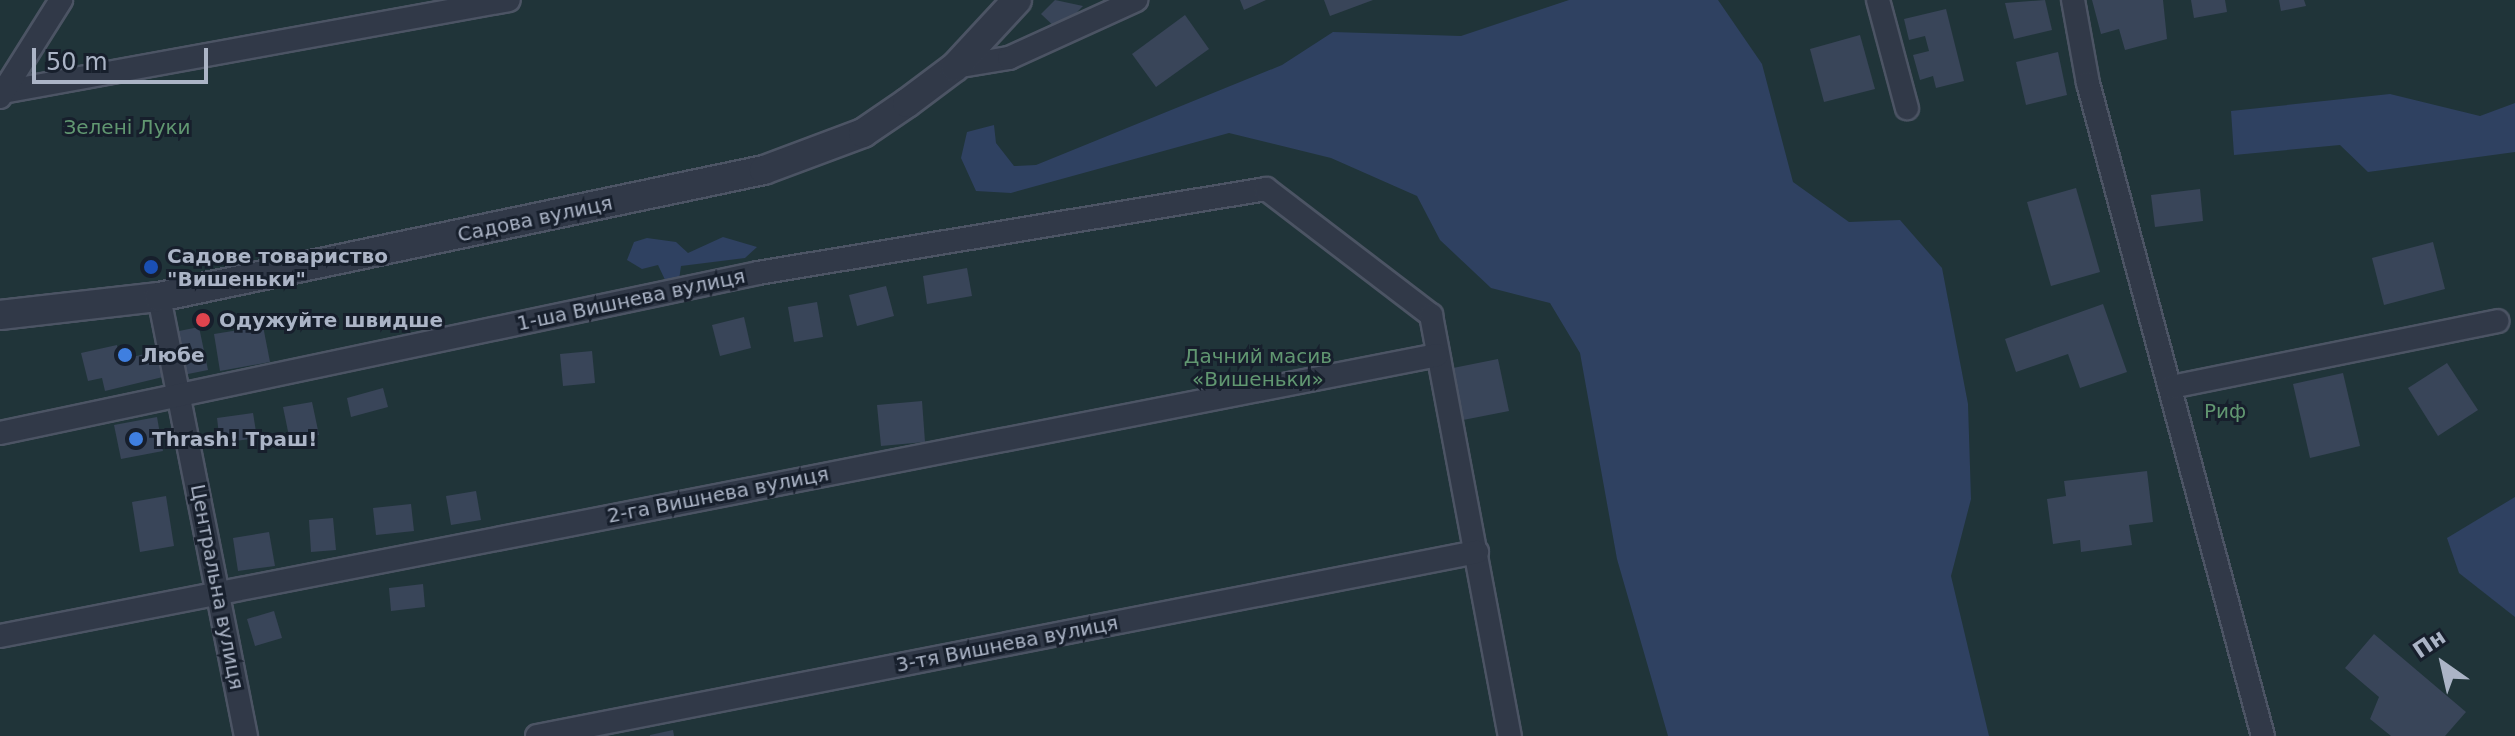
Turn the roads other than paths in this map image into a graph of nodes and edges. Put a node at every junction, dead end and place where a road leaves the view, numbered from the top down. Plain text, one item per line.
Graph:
1 (61, 0) edge
2 (509, 0) edge
3 (1017, 0) edge
4 (1136, 0) edge
5 (1878, 0) edge
6 (2073, 0) edge
7 (955, 67) junction
8 (2, 95) edge
9 (1907, 108) dead end
10 (159, 297) junction
11 (0, 315) edge
12 (2497, 321) dead end
13 (1437, 355) junction
14 (2171, 387) junction
15 (178, 393) junction
16 (0, 433) edge
17 (1477, 552) junction
18 (218, 592) junction
19 (0, 636) edge
20 (246, 736) edge
21 (537, 736) edge
22 (1510, 736) edge
23 (2263, 736) edge

1 - 8 street
2 - 8 street
3 - 7 street, Садова вулиця
4 - 7 street
5 - 9 street
6 - 14 street
7 - 10 street, Садова вулиця
10 - 11 street, Садова вулиця
10 - 15 street, Центральна вулиця
12 - 14 street
13 - 15 street, 1-ша Вишнева вулиця
13 - 17 street
13 - 18 street, 2-га Вишнева вулиця
14 - 23 street
15 - 16 street, 1-ша Вишнева вулиця
15 - 18 street, Центральна вулиця
17 - 21 street, 3-тя Вишнева вулиця
17 - 22 street
18 - 19 street, 2-га Вишнева вулиця
18 - 20 street, Центральна вулиця

